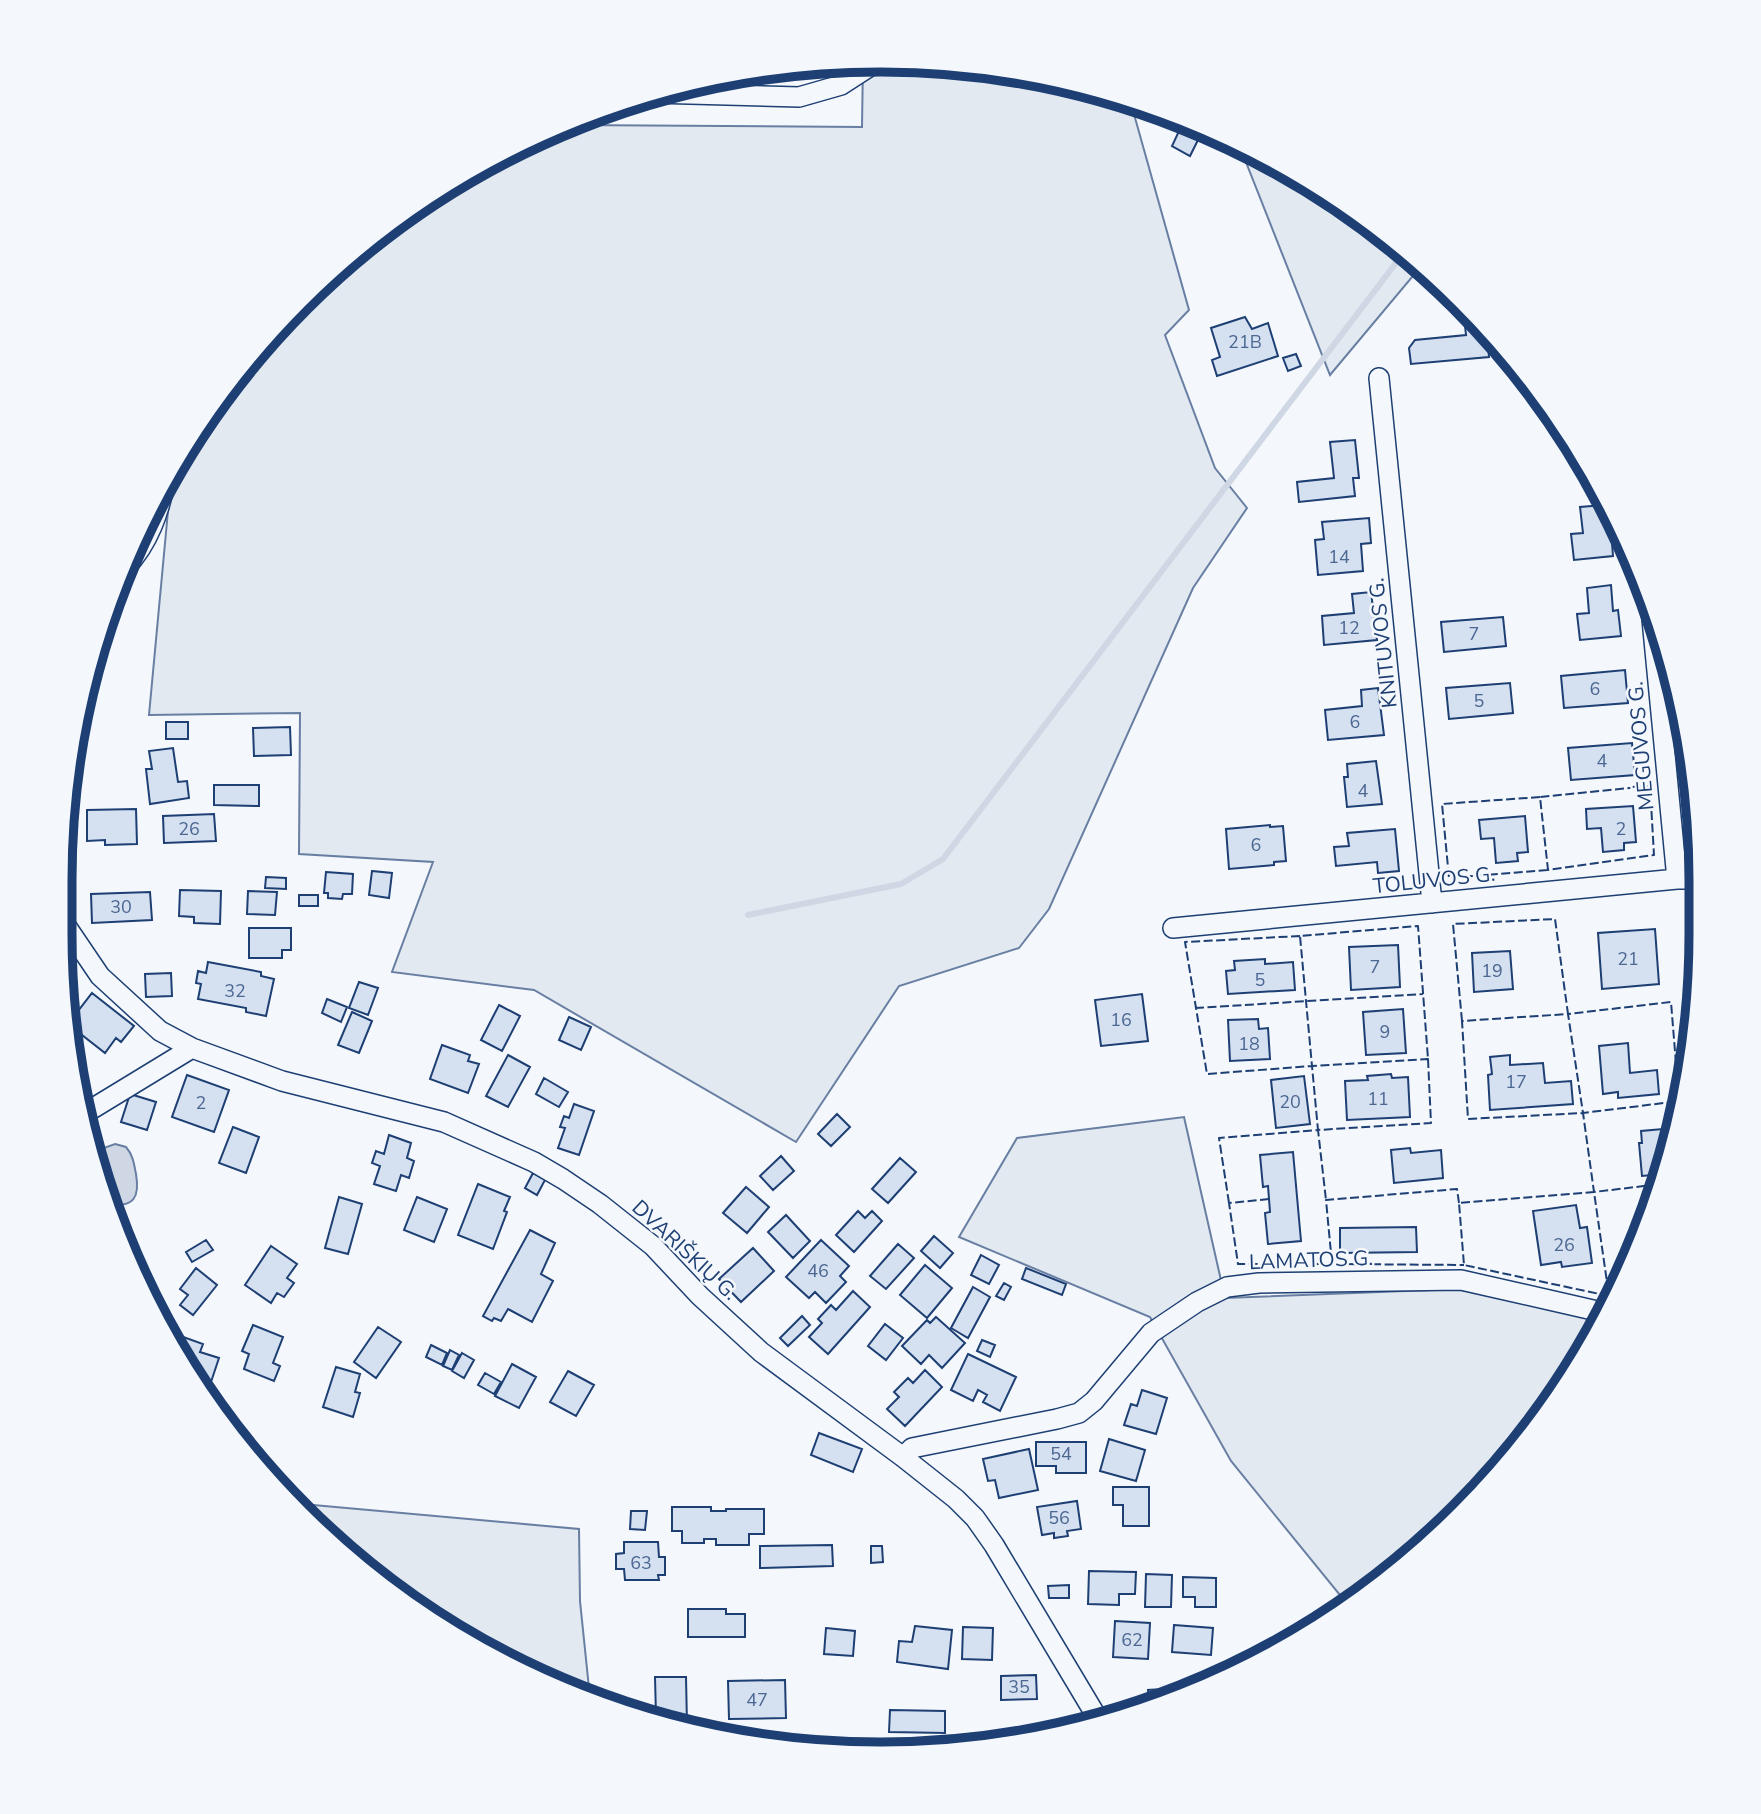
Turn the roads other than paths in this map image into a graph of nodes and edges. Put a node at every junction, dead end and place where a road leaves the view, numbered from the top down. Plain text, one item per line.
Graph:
1 (861, 72) edge
2 (692, 94) edge
3 (1379, 378) dead end
4 (1655, 648) edge
5 (1676, 878) junction
6 (1689, 879) edge
7 (1432, 904) junction
8 (1173, 928) dead end
9 (72, 935) edge
10 (192, 1048) junction
11 (91, 1109) edge
12 (1596, 1311) edge
13 (903, 1457) junction
14 (1095, 1713) edge

1 - 2 street
3 - 7 street, KNITUVOS G.
4 - 5 street, MĖGUVOS G.
5 - 6 street, TOLUVOS G.
5 - 7 street, TOLUVOS G.
7 - 8 street, TOLUVOS G.
9 - 10 street, DVARIŠKIŲ G.
10 - 11 street
10 - 13 street, DVARIŠKIŲ G.
12 - 13 street, LAMATOS G.
13 - 14 street, DVARIŠKIŲ G.

